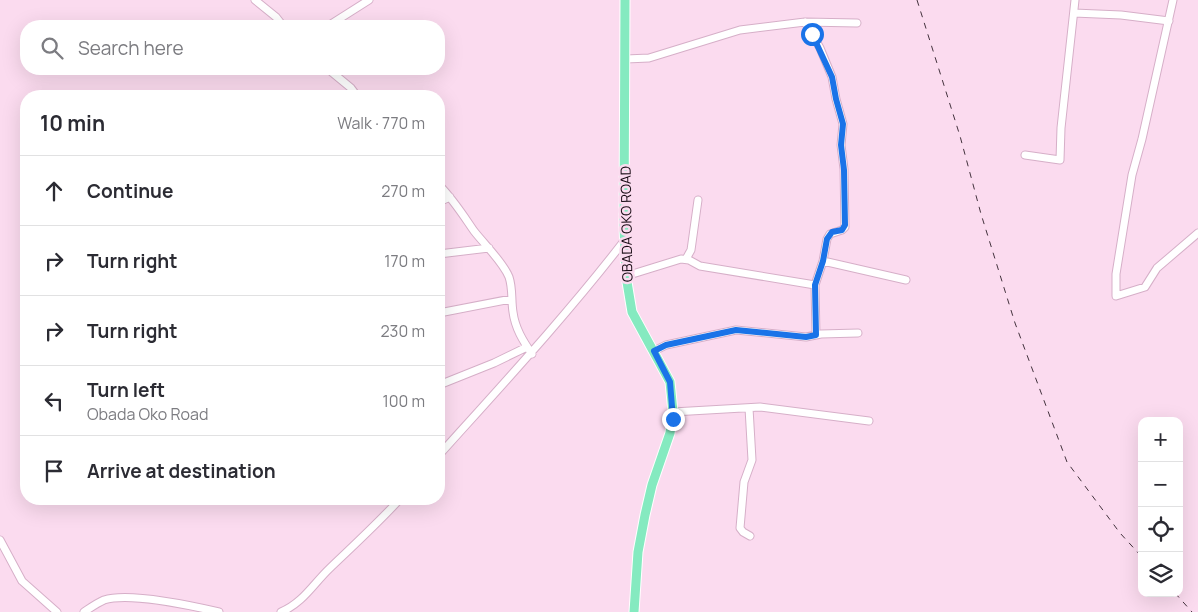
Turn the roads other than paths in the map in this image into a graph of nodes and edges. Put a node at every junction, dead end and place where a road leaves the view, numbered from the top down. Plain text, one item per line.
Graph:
1 (255, 0) edge
2 (370, 0) edge
3 (625, 0) edge
4 (1075, 0) edge
5 (1173, 0) edge
6 (1074, 13) junction
7 (277, 20) edge
8 (338, 20) edge
9 (1168, 21) junction
10 (805, 22) junction
11 (857, 23) dead end
12 (626, 59) junction
13 (335, 75) edge
14 (352, 90) edge
15 (1025, 155) dead end
16 (445, 192) edge
17 (450, 197) junction
18 (445, 199) edge
19 (698, 200) dead end
20 (1198, 232) edge
21 (624, 241) junction
22 (489, 248) junction
23 (445, 253) edge
24 (686, 259) junction
25 (823, 261) junction
26 (626, 276) junction
27 (906, 280) dead end
28 (815, 285) junction
29 (511, 299) junction
30 (445, 312) edge
31 (858, 333) dead end
32 (816, 335) junction
33 (530, 350) junction
34 (654, 351) junction
35 (445, 383) edge
36 (749, 408) junction
37 (673, 412) junction
38 (869, 421) dead end
39 (445, 448) edge
40 (395, 505) edge
41 (750, 536) dead end
42 (0, 540) edge
43 (57, 612) edge
44 (84, 612) edge
45 (219, 612) edge
46 (281, 612) edge
47 (634, 612) edge

1 - 7 street
2 - 8 street
3 - 12 main road, OBADA OKO ROAD
4 - 6 street
5 - 9 street
6 - 9 street
6 - 15 street
9 - 20 street
10 - 11 street
10 - 12 street
10 - 25 street
12 - 21 main road, OBADA OKO ROAD
13 - 14 street
16 - 17 street
17 - 18 street
17 - 22 street
19 - 24 street
21 - 26 main road, OBADA OKO ROAD
21 - 33 street
22 - 23 street
22 - 29 street
24 - 26 street
24 - 28 street
25 - 27 street
25 - 28 street
26 - 34 main road, OBADA OKO ROAD
28 - 32 street
29 - 30 street
29 - 33 street
31 - 32 street
32 - 34 street
33 - 35 street
33 - 39 street
34 - 37 main road, OBADA OKO ROAD
36 - 37 street
36 - 38 street
36 - 41 street
37 - 47 main road, OBADA OKO ROAD
40 - 46 street
42 - 43 street
44 - 45 street

